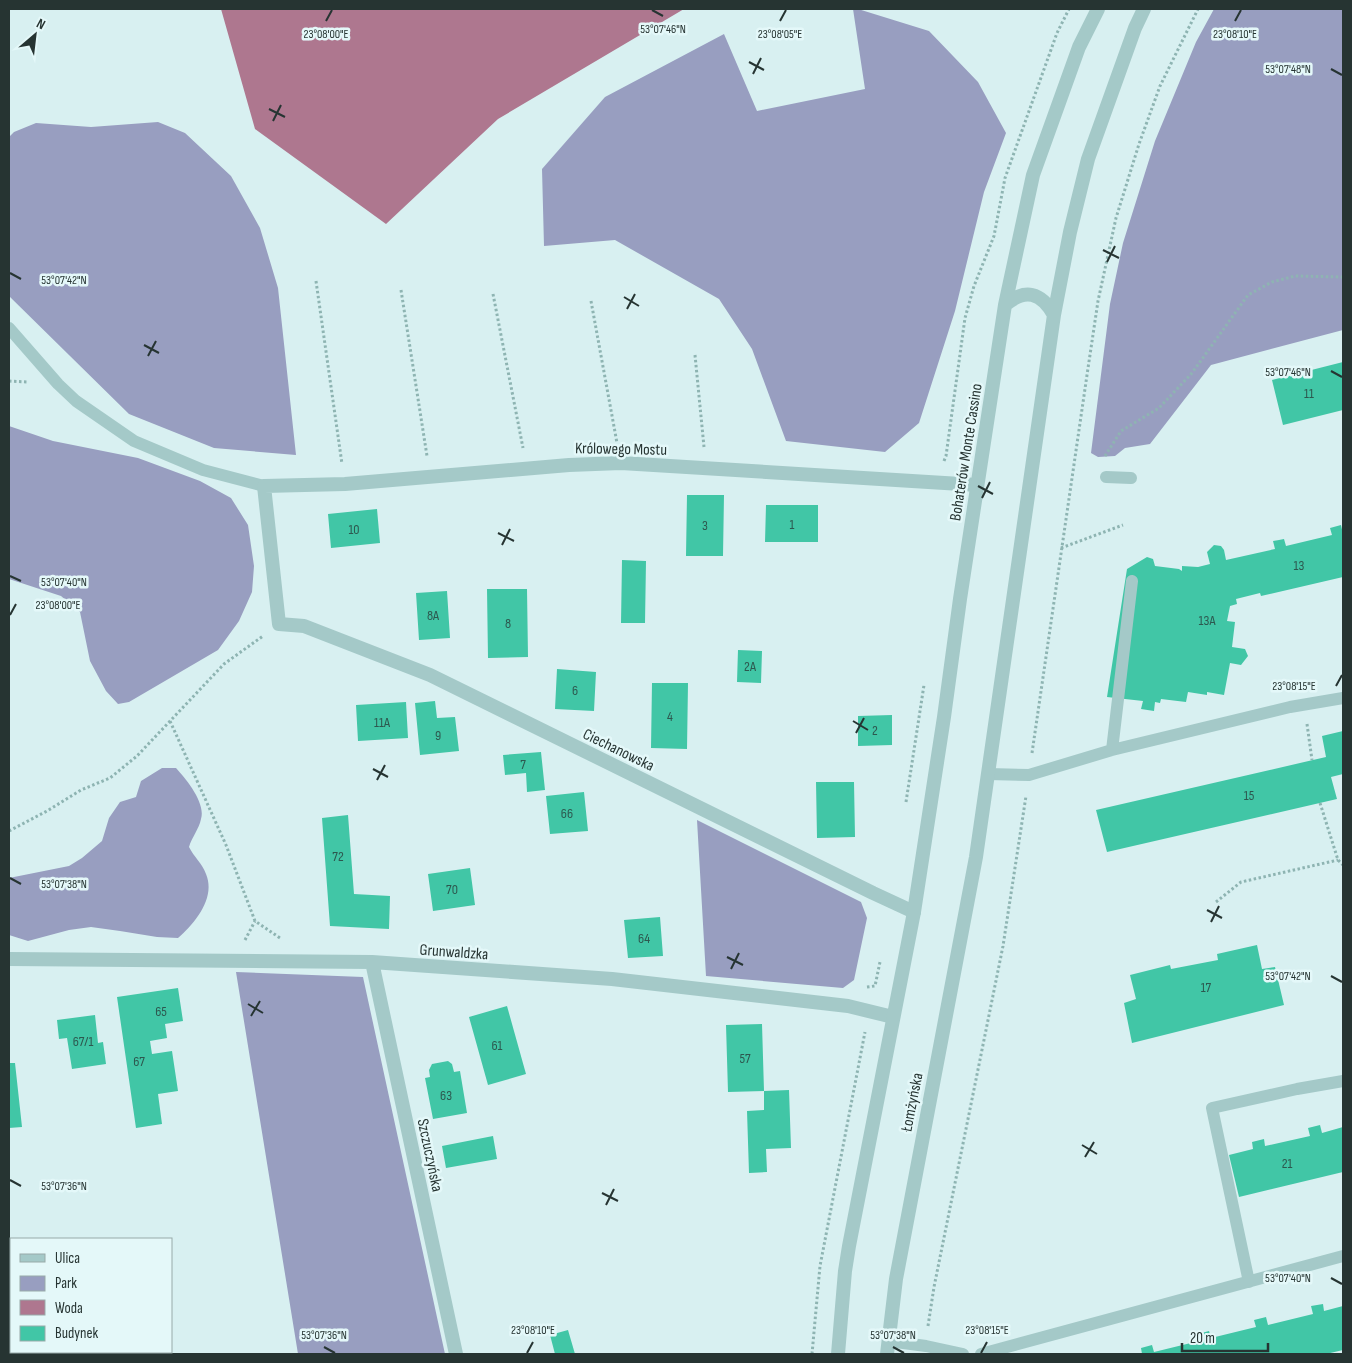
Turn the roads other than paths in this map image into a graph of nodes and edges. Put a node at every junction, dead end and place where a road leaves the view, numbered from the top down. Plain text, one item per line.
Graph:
1 (1098, 9) edge
2 (1144, 9) edge
3 (1005, 305) junction
4 (1054, 315) junction
5 (9, 328) edge
6 (1106, 477) dead end
7 (1131, 478) dead end
8 (978, 485) junction
9 (264, 486) junction
10 (1132, 581) dead end
11 (1343, 698) edge
12 (1112, 750) junction
13 (988, 774) junction
14 (914, 912) junction
15 (9, 959) edge
16 (372, 962) junction
17 (893, 1017) junction
18 (1343, 1081) edge
19 (1343, 1256) edge
20 (1249, 1282) junction
21 (888, 1347) edge
22 (456, 1354) edge
23 (838, 1354) edge
24 (964, 1354) edge
25 (981, 1354) edge

1 - 3 street, Bohaterów Monte Cassino
2 - 4 street
3 - 4 street
3 - 8 street, Bohaterów Monte Cassino
4 - 13 street
5 - 9 lane
6 - 7 lane
8 - 9 street, Królowego Mostu
8 - 14 street, Bohaterów Monte Cassino
9 - 14 street, Ciechanowska
10 - 12 lane
11 - 12 lane
12 - 13 lane
13 - 21 street, Łomżyńska
14 - 17 street, Łomżyńska
15 - 16 street, Grunwaldzka
16 - 17 street, Grunwaldzka
16 - 22 street, Szczuczyńska
17 - 23 street, Łomżyńska
18 - 20 lane
19 - 20 lane
20 - 25 lane
21 - 24 lane

